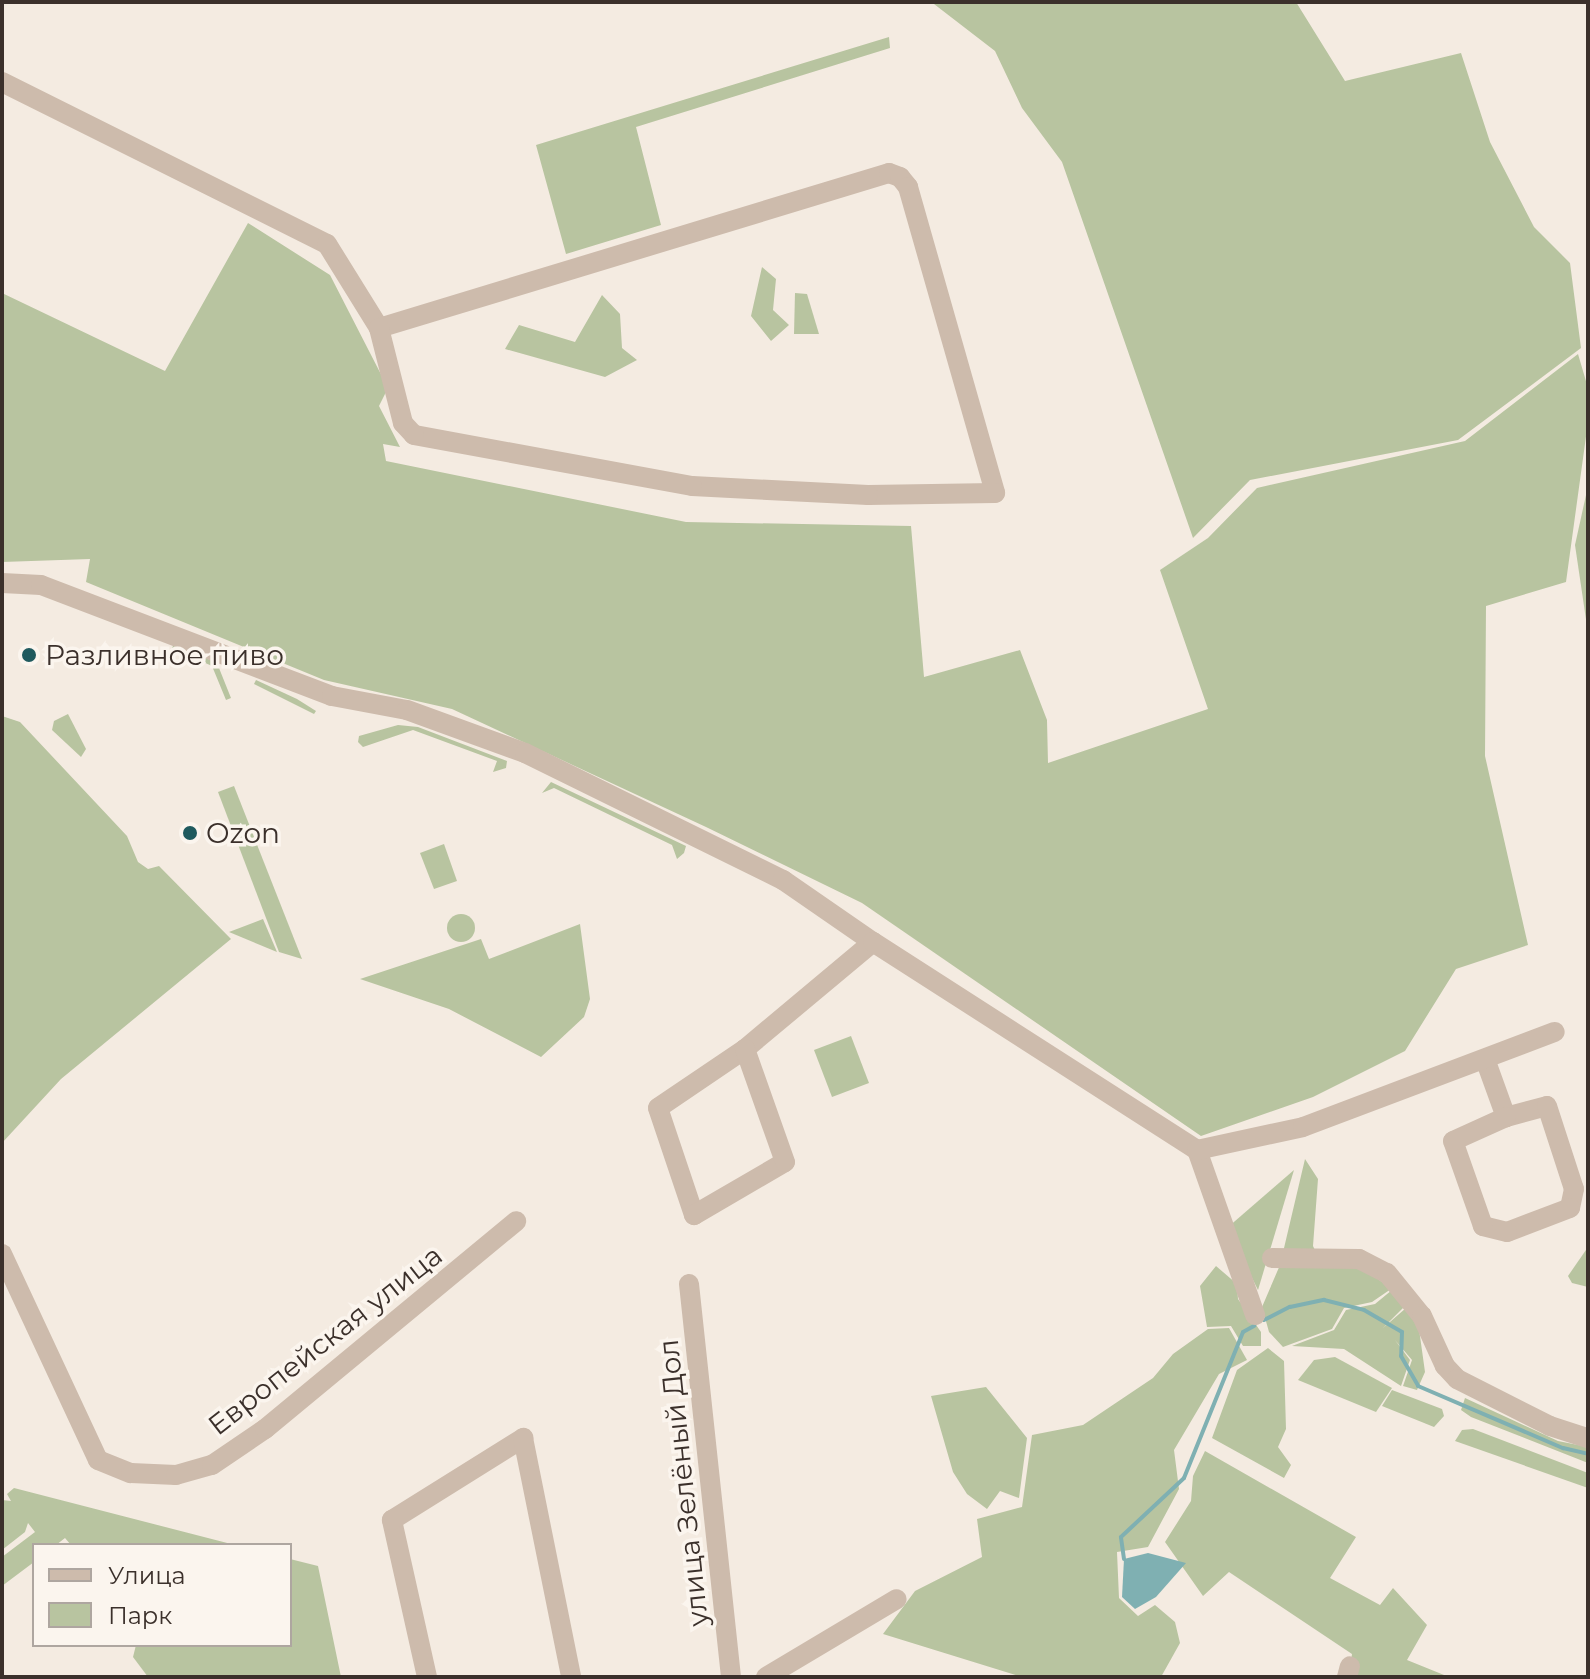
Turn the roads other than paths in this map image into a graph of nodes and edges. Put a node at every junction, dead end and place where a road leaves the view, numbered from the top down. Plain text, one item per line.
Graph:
1 (2, 82) edge
2 (379, 328) junction
3 (2, 583) edge
4 (873, 942) junction
5 (1555, 1032) dead end
6 (745, 1049) junction
7 (1485, 1059) junction
8 (1506, 1117) junction
9 (1197, 1150) junction
10 (516, 1221) dead end
11 (2, 1254) edge
12 (1272, 1258) dead end
13 (689, 1284) dead end
14 (1255, 1315) dead end
15 (1588, 1438) edge
16 (897, 1599) dead end
17 (427, 1677) edge
18 (571, 1677) edge
19 (731, 1677) edge
20 (766, 1677) edge

1 - 2 street
2 - 2 street
3 - 4 street
4 - 6 street
4 - 9 street
5 - 7 street
6 - 6 street
7 - 8 street
7 - 9 street
8 - 8 street
9 - 14 street
10 - 11 street, Европейская улица
12 - 15 street
13 - 19 street, улица Зелёный Дол
16 - 20 street
17 - 18 street

